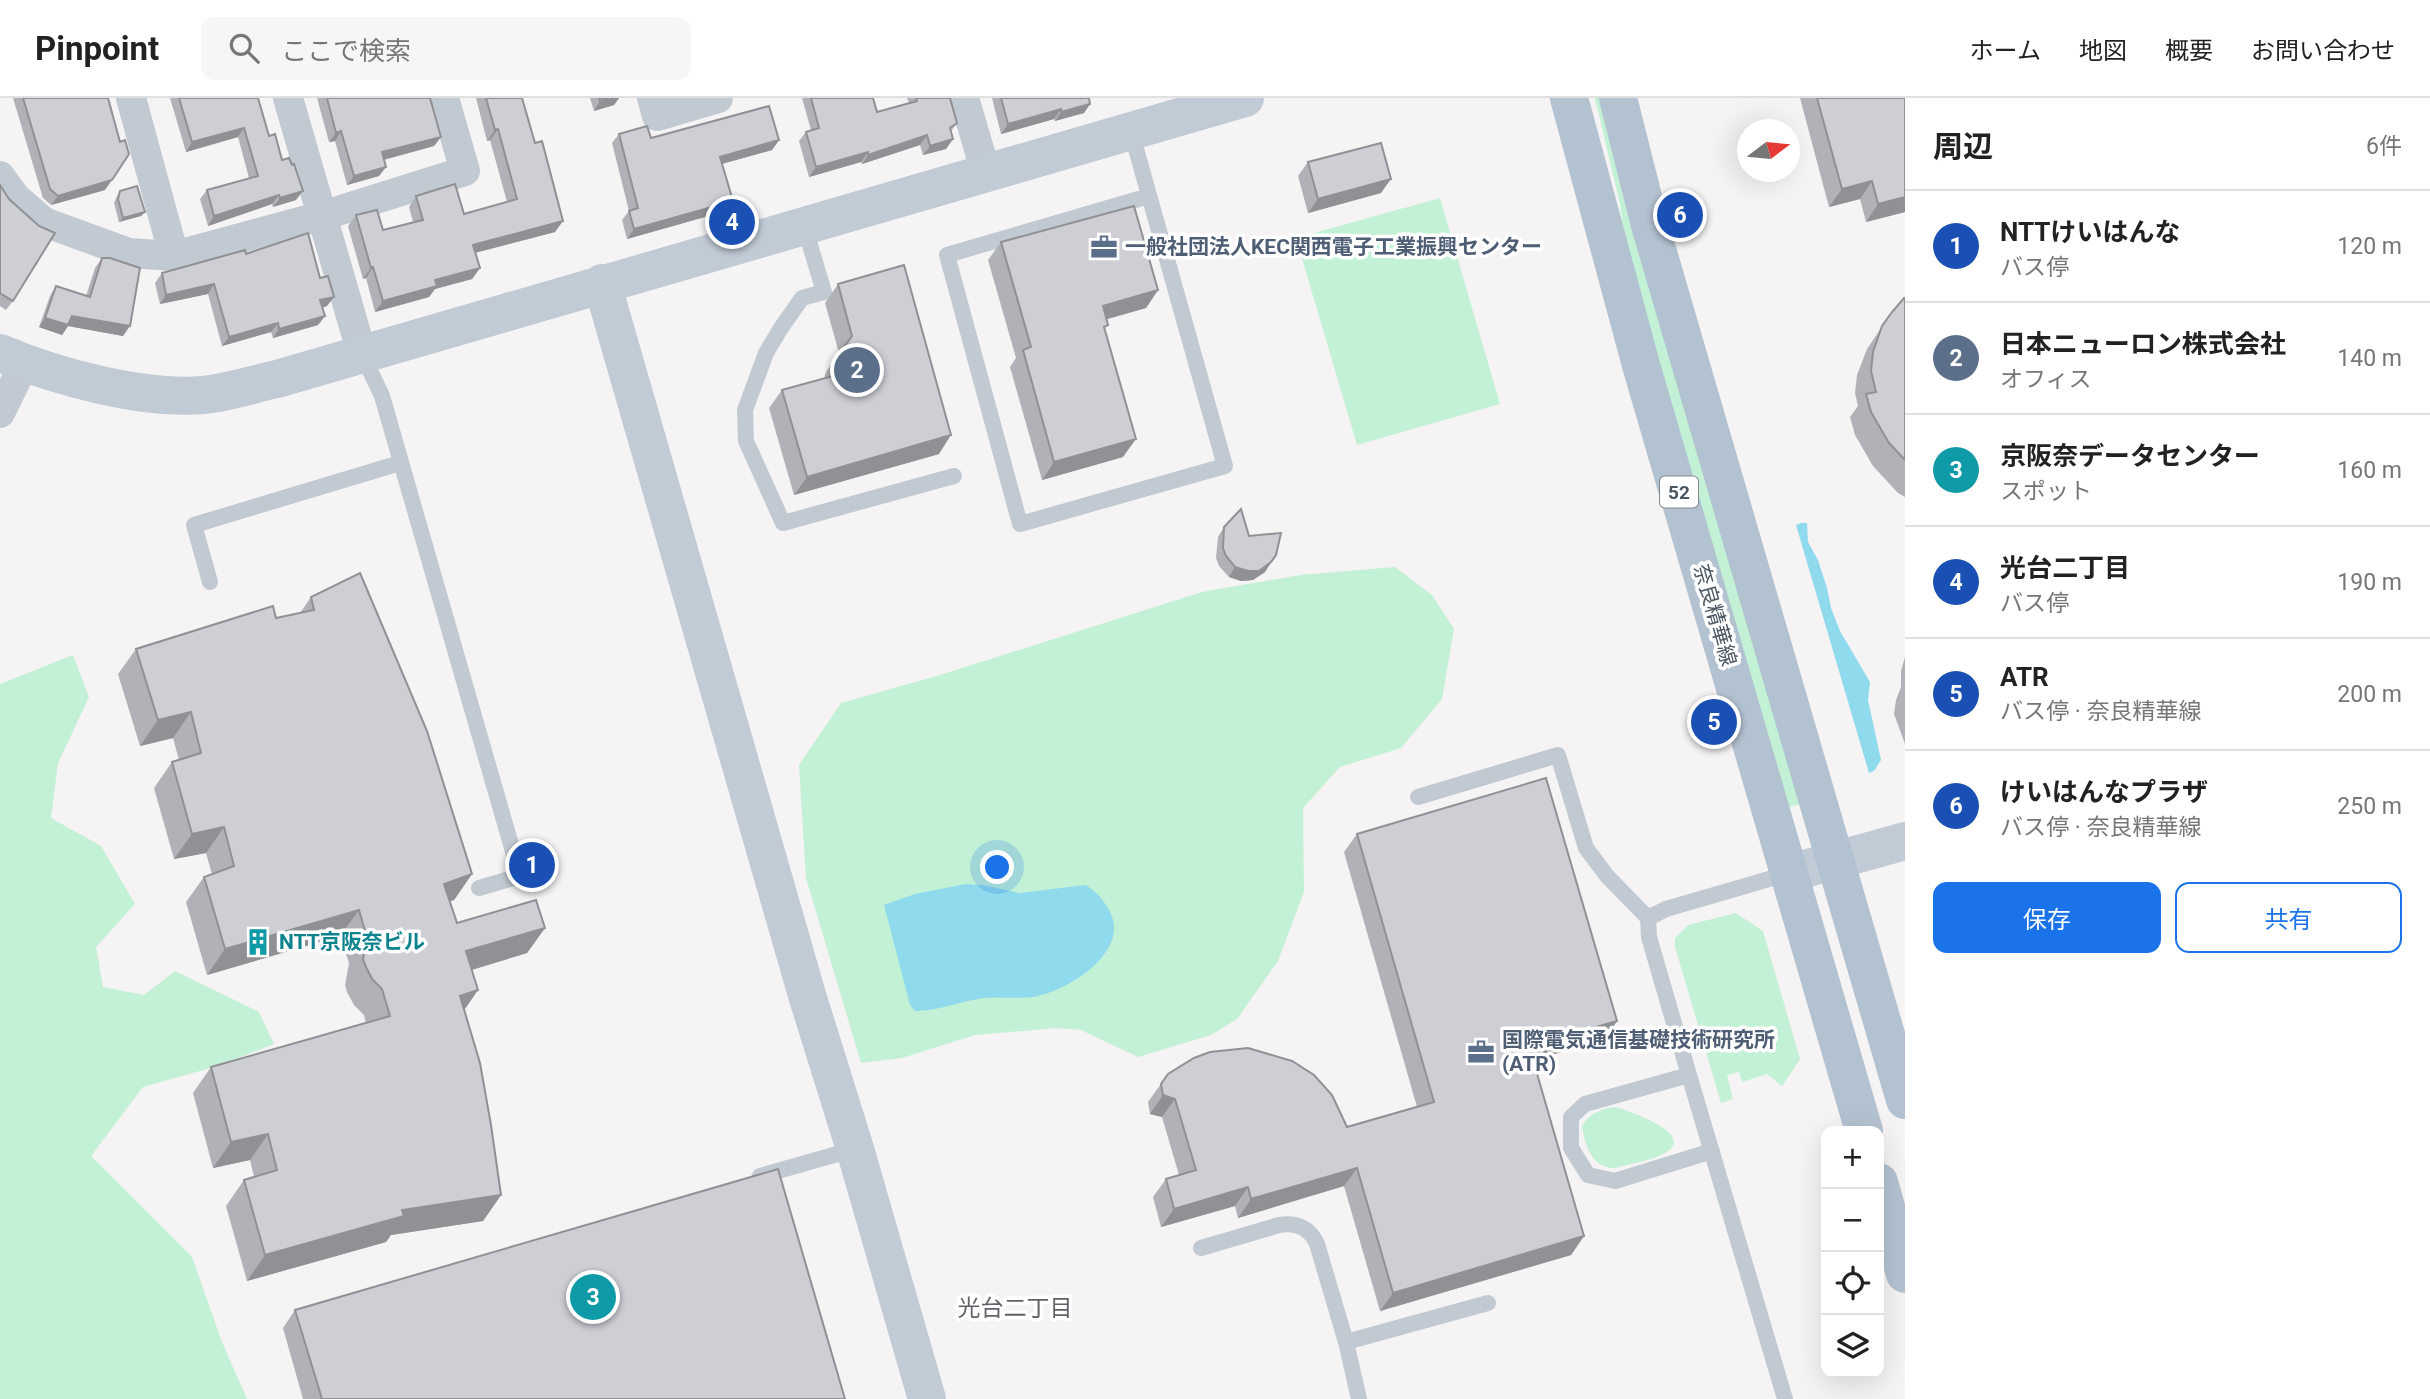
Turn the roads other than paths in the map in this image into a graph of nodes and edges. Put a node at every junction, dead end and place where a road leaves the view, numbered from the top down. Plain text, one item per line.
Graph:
1 (131, 98) edge
2 (288, 98) edge
3 (444, 98) edge
4 (652, 98) edge
5 (718, 98) edge
6 (964, 98) edge
7 (1245, 98) edge
8 (1569, 98) edge
9 (1618, 98) edge
10 (1131, 131) junction
11 (986, 173) junction
12 (0, 176) edge
13 (1149, 196) junction
14 (322, 216) junction
15 (804, 225) junction
16 (174, 257) junction
17 (602, 283) junction
18 (362, 354) junction
19 (12, 358) edge
20 (0, 412) edge
21 (400, 463) junction
22 (954, 476) dead end
23 (210, 582) dead end
24 (1418, 797) dead end
25 (1905, 841) edge
26 (1834, 861) junction
27 (1790, 873) junction
28 (479, 887) dead end
29 (1648, 918) junction
30 (1689, 1075) junction
31 (1905, 1100) edge
32 (1863, 1126) edge
33 (855, 1149) junction
34 (1712, 1151) junction
35 (744, 1181) edge
36 (1881, 1189) edge
37 (1201, 1248) dead end
38 (1905, 1274) edge
39 (1488, 1303) dead end
40 (1346, 1342) junction
41 (927, 1399) edge
42 (1359, 1399) edge
43 (1785, 1399) edge

1 - 16 street
2 - 14 street
3 - 14 street
4 - 5 street
6 - 11 street
7 - 10 street
8 - 27 main road, 奈良精華線 / 52
9 - 26 main road, 52
10 - 11 street
10 - 13 lane
11 - 15 street
12 - 16 street
13 - 13 lane
14 - 16 street
14 - 18 street
15 - 17 street
15 - 22 lane
17 - 18 street
17 - 33 street
18 - 19 street
18 - 21 lane
19 - 20 street
21 - 23 lane
21 - 28 lane
24 - 29 lane
25 - 26 street
26 - 27 street
26 - 31 main road, 52
27 - 29 lane
27 - 32 main road, 奈良精華線 / 52
29 - 30 lane
30 - 34 lane
30 - 34 lane
33 - 35 lane
33 - 41 street
34 - 43 lane
36 - 38 main road
37 - 40 lane
39 - 40 lane
40 - 42 lane

